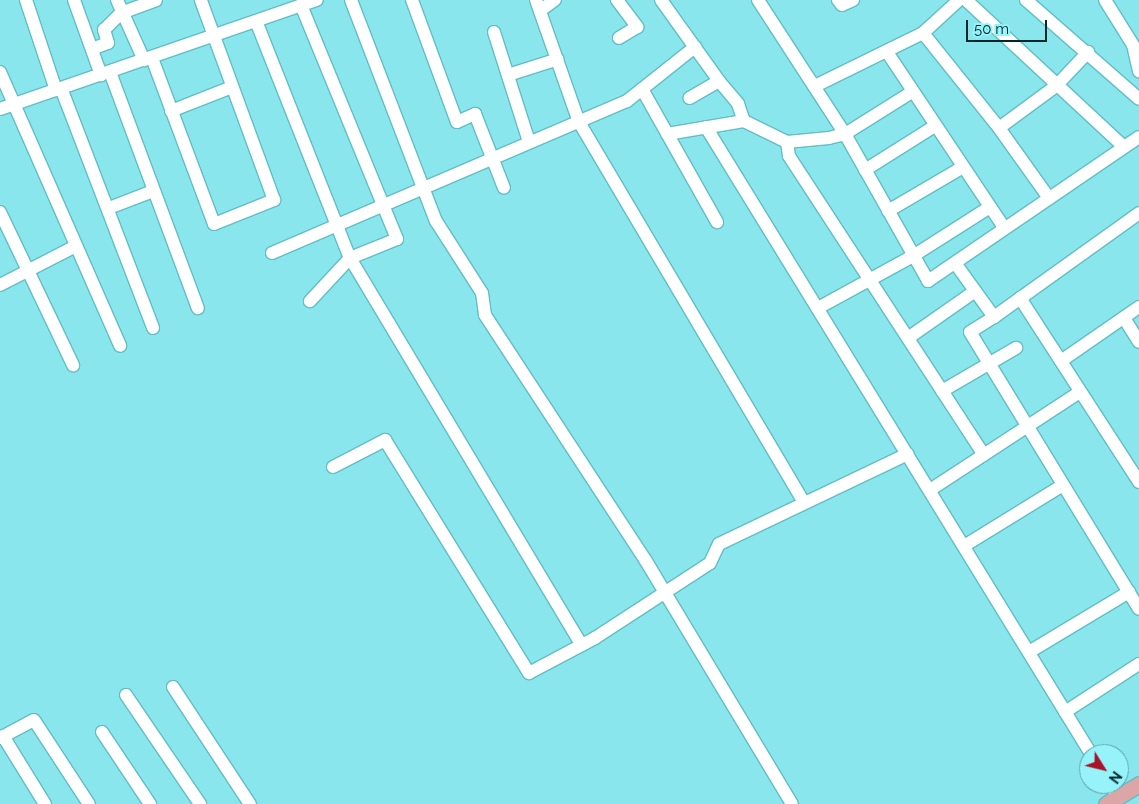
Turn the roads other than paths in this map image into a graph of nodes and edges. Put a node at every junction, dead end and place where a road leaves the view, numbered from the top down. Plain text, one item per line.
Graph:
1 (26, 0) edge
2 (74, 0) edge
3 (117, 0) edge
4 (156, 0) edge
5 (201, 0) edge
6 (317, 0) edge
7 (351, 0) edge
8 (412, 0) edge
9 (555, 0) edge
10 (616, 0) edge
11 (661, 0) edge
12 (758, 0) edge
13 (838, 0) edge
14 (853, 0) edge
15 (958, 0) edge
16 (966, 0) edge
17 (1026, 0) edge
18 (1105, 0) edge
19 (301, 5) junction
20 (538, 5) edge
21 (121, 13) junction
22 (256, 21) junction
23 (494, 32) dead end
24 (923, 33) junction
25 (214, 36) junction
26 (620, 38) dead end
27 (695, 47) junction
28 (92, 49) junction
29 (887, 52) junction
30 (1088, 52) junction
31 (148, 59) junction
32 (558, 59) junction
33 (1139, 71) edge
34 (0, 72) edge
35 (106, 73) junction
36 (508, 75) junction
37 (719, 81) junction
38 (815, 86) junction
39 (1056, 86) junction
40 (232, 88) junction
41 (59, 89) junction
42 (642, 89) junction
43 (912, 92) junction
44 (689, 98) dead end
45 (1139, 98) edge
46 (14, 104) junction
47 (0, 109) edge
48 (172, 111) junction
49 (744, 121) junction
50 (579, 122) junction
51 (935, 126) junction
52 (706, 127) junction
53 (999, 128) junction
54 (667, 134) junction
55 (845, 134) junction
56 (1139, 137) edge
57 (530, 142) junction
58 (787, 142) junction
59 (1124, 147) junction
60 (492, 157) junction
61 (963, 167) junction
62 (865, 170) junction
63 (423, 187) junction
64 (504, 188) dead end
65 (153, 191) junction
66 (1049, 198) junction
67 (382, 205) junction
68 (990, 207) junction
69 (109, 208) junction
70 (888, 211) junction
71 (0, 212) edge
72 (1139, 212) edge
73 (717, 222) dead end
74 (337, 225) junction
75 (1003, 226) junction
76 (76, 246) junction
77 (272, 253) dead end
78 (913, 256) junction
79 (350, 258) junction
80 (955, 263) junction
81 (26, 272) junction
82 (869, 279) junction
83 (0, 285) edge
84 (975, 291) junction
85 (1020, 298) junction
86 (310, 301) dead end
87 (1139, 307) edge
88 (198, 308) dead end
89 (818, 308) junction
90 (994, 317) junction
91 (1124, 318) junction
92 (153, 328) dead end
93 (908, 338) junction
94 (1139, 342) edge
95 (120, 346) dead end
96 (1016, 348) dead end
97 (1061, 361) junction
98 (990, 364) junction
99 (73, 365) dead end
100 (942, 391) junction
101 (1080, 392) junction
102 (1028, 426) junction
103 (908, 454) junction
104 (984, 455) junction
105 (333, 467) dead end
106 (1138, 477) edge
107 (1063, 485) junction
108 (930, 490) junction
109 (804, 503) junction
110 (964, 546) junction
111 (1129, 592) junction
112 (665, 593) junction
113 (1139, 609) edge
114 (582, 645) junction
115 (1029, 652) junction
116 (1139, 664) edge
117 (173, 687) dead end
118 (126, 695) dead end
119 (1065, 712) junction
120 (102, 732) dead end
121 (1, 737) edge
122 (1085, 744) edge
123 (1139, 784) edge
124 (1111, 795) edge
125 (45, 804) edge
126 (89, 804) edge
127 (150, 804) edge
128 (200, 804) edge
129 (250, 804) edge
130 (792, 804) edge

1 - 41 street
2 - 28 street
3 - 21 street
4 - 21 street
5 - 25 street
6 - 19 street
7 - 63 street
8 - 60 street
9 - 20 street
10 - 26 street
11 - 27 street
12 - 38 street
13 - 14 street
15 - 24 street
16 - 39 street
17 - 30 street
18 - 33 street
19 - 22 street
19 - 67 street
20 - 32 street
21 - 28 street
21 - 31 street
22 - 25 street
22 - 74 street
23 - 36 street
24 - 29 street
24 - 53 street
25 - 31 street
25 - 40 street
27 - 37 street
27 - 42 street
28 - 35 street
29 - 38 street
29 - 43 street
30 - 39 street
30 - 45 street
31 - 35 street
31 - 48 street
32 - 36 street
32 - 50 street
34 - 46 street
35 - 41 street
35 - 65 street
36 - 57 street
37 - 44 street
37 - 49 street
38 - 55 street
39 - 53 street
39 - 59 street
40 - 48 street
40 - 48 street
41 - 46 street
41 - 69 street
42 - 50 street
42 - 54 street
43 - 51 street
43 - 55 street
46 - 47 street
46 - 76 street
49 - 52 street
49 - 58 street
50 - 57 street
50 - 109 street
51 - 61 street
51 - 62 street
52 - 54 street
52 - 89 street
53 - 66 street
54 - 73 street
55 - 58 street
55 - 62 street
56 - 59 street
57 - 60 street
58 - 82 street
59 - 66 street
60 - 63 street
60 - 64 street
61 - 68 street
61 - 70 street
62 - 70 street
63 - 67 street
63 - 112 street
65 - 69 street
65 - 88 street
66 - 75 street
67 - 74 street
67 - 79 street
68 - 75 street
68 - 78 street
69 - 92 street
70 - 78 street
71 - 81 street
72 - 85 street
74 - 77 street
74 - 79 street
75 - 80 street
76 - 81 street
76 - 95 street
78 - 80 street
78 - 82 street
79 - 86 street
79 - 114 street
80 - 84 street
81 - 83 street
81 - 99 street
82 - 89 street
82 - 93 street
84 - 90 street
84 - 93 street
85 - 90 street
85 - 97 street
87 - 91 street
89 - 103 street
90 - 98 street
91 - 94 street
91 - 97 street
93 - 100 street
96 - 98 street
97 - 101 street
98 - 100 street
98 - 102 street
100 - 104 street
101 - 102 street
101 - 106 street
102 - 104 street
102 - 107 street
103 - 108 street
103 - 109 street
104 - 108 street
105 - 114 street
107 - 110 street
107 - 111 street
108 - 110 street
109 - 112 street
110 - 115 street
111 - 113 street
111 - 115 street
112 - 114 street
112 - 130 street
115 - 119 street
116 - 119 street
117 - 129 street
118 - 128 street
119 - 122 street
120 - 127 street
121 - 125 street
121 - 126 street
123 - 124 main road

